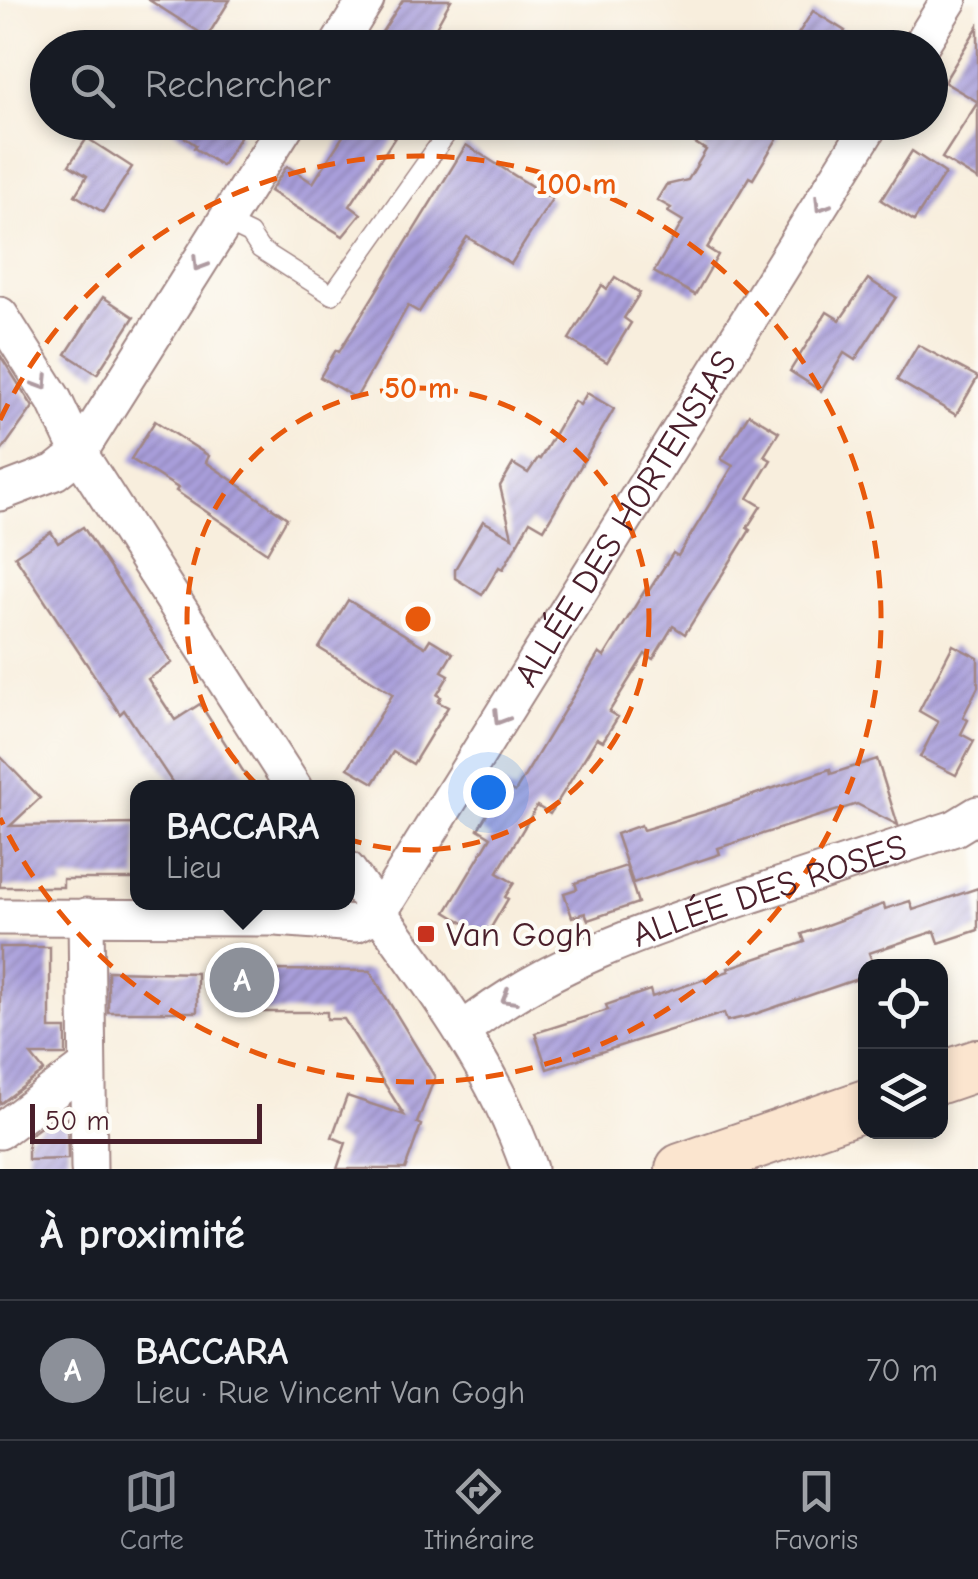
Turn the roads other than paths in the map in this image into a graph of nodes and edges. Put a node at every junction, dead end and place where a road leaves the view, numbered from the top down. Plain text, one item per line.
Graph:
1 (366, 0) edge
2 (949, 0) edge
3 (347, 30) edge
4 (930, 30) edge
5 (277, 140) edge
6 (442, 140) edge
7 (861, 140) edge
8 (226, 222) junction
9 (0, 315) edge
10 (78, 454) junction
11 (0, 492) edge
12 (289, 780) edge
13 (978, 814) edge
14 (355, 879) edge
15 (288, 910) edge
16 (379, 912) junction
17 (86, 916) junction
18 (0, 918) edge
19 (462, 1031) junction
20 (978, 1065) edge
21 (86, 1066) junction
22 (948, 1075) edge
23 (858, 1108) edge
24 (0, 1131) edge
25 (89, 1169) edge
26 (530, 1169) edge
27 (680, 1169) edge

1 - 3 street
2 - 4 street
5 - 8 street
6 - 8 lane
7 -> 16 street, ALLÉE DES HORTENSIAS
8 -> 10 street
9 -> 10 street
10 - 11 street
10 - 12 street
13 -> 19 street, ALLÉE DES ROSES
14 - 16 street
15 - 16 street
15 - 17 street
16 - 19 street
17 - 18 street
17 - 21 street
19 - 26 street
20 - 22 main road
21 - 24 street
21 - 25 street
23 - 27 main road

